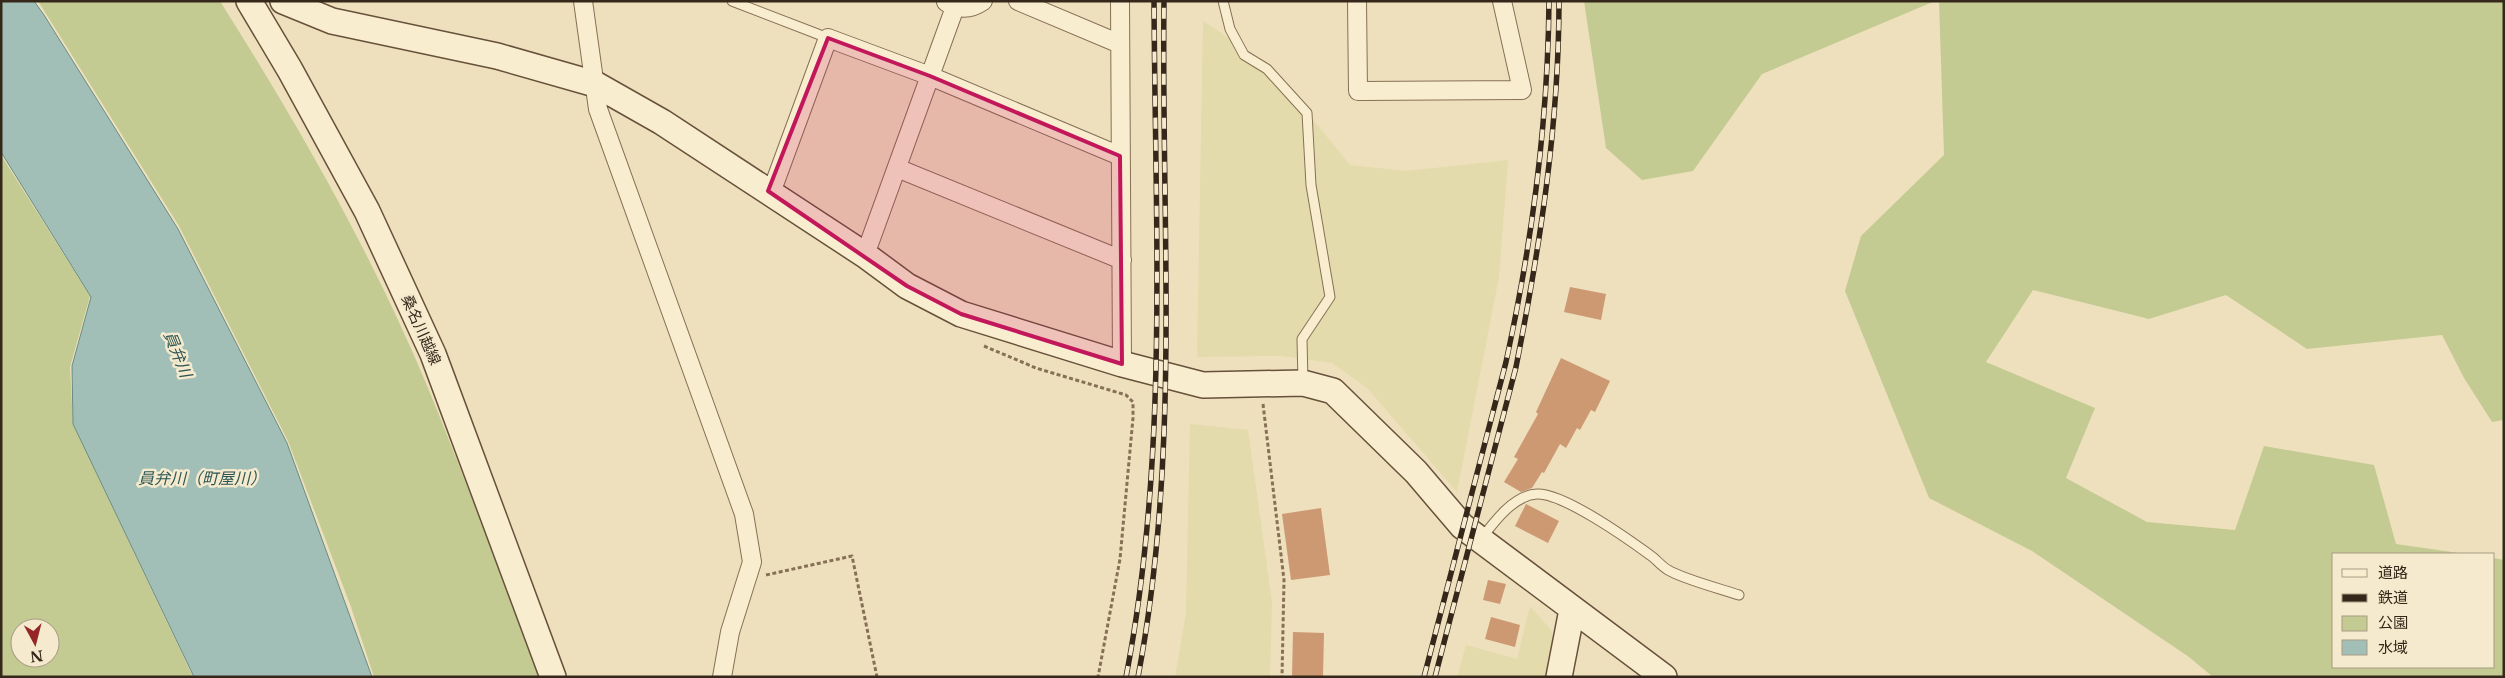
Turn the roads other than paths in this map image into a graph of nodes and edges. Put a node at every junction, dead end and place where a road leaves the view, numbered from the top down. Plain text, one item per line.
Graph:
1 (249, 1) edge
2 (283, 1) edge
3 (583, 1) edge
4 (732, 1) edge
5 (983, 1) edge
6 (1018, 1) edge
7 (1120, 1) edge
8 (1223, 1) edge
9 (1358, 1) edge
10 (1502, 1) edge
11 (950, 4) edge
12 (828, 38) junction
13 (1120, 44) junction
14 (930, 76) junction
15 (595, 84) junction
16 (1120, 156) junction
17 (897, 168) junction
18 (768, 191) junction
19 (866, 255) junction
20 (1122, 260) junction
21 (1122, 364) junction
22 (1303, 382) junction
23 (1480, 540) junction
24 (1739, 595) dead end
25 (1572, 610) junction
26 (553, 677) edge
27 (722, 677) edge
28 (1559, 677) edge
29 (1664, 677) edge

1 - 26 street, 桑名川越線
2 - 15 street
3 - 15 street
4 - 12 lane
5 - 11 street
6 - 13 street
7 - 13 street
8 - 22 lane
9 - 10 street
11 - 14 street
12 - 14 street
12 - 18 street
13 - 16 street
14 - 16 street
14 - 17 street
15 - 18 street
15 - 27 street
16 - 20 street
17 - 19 street
17 - 20 street
18 - 19 street
19 - 21 street
20 - 21 street
21 - 22 street
22 - 23 street
23 - 24 lane
23 - 25 street
25 - 28 street
25 - 29 street

